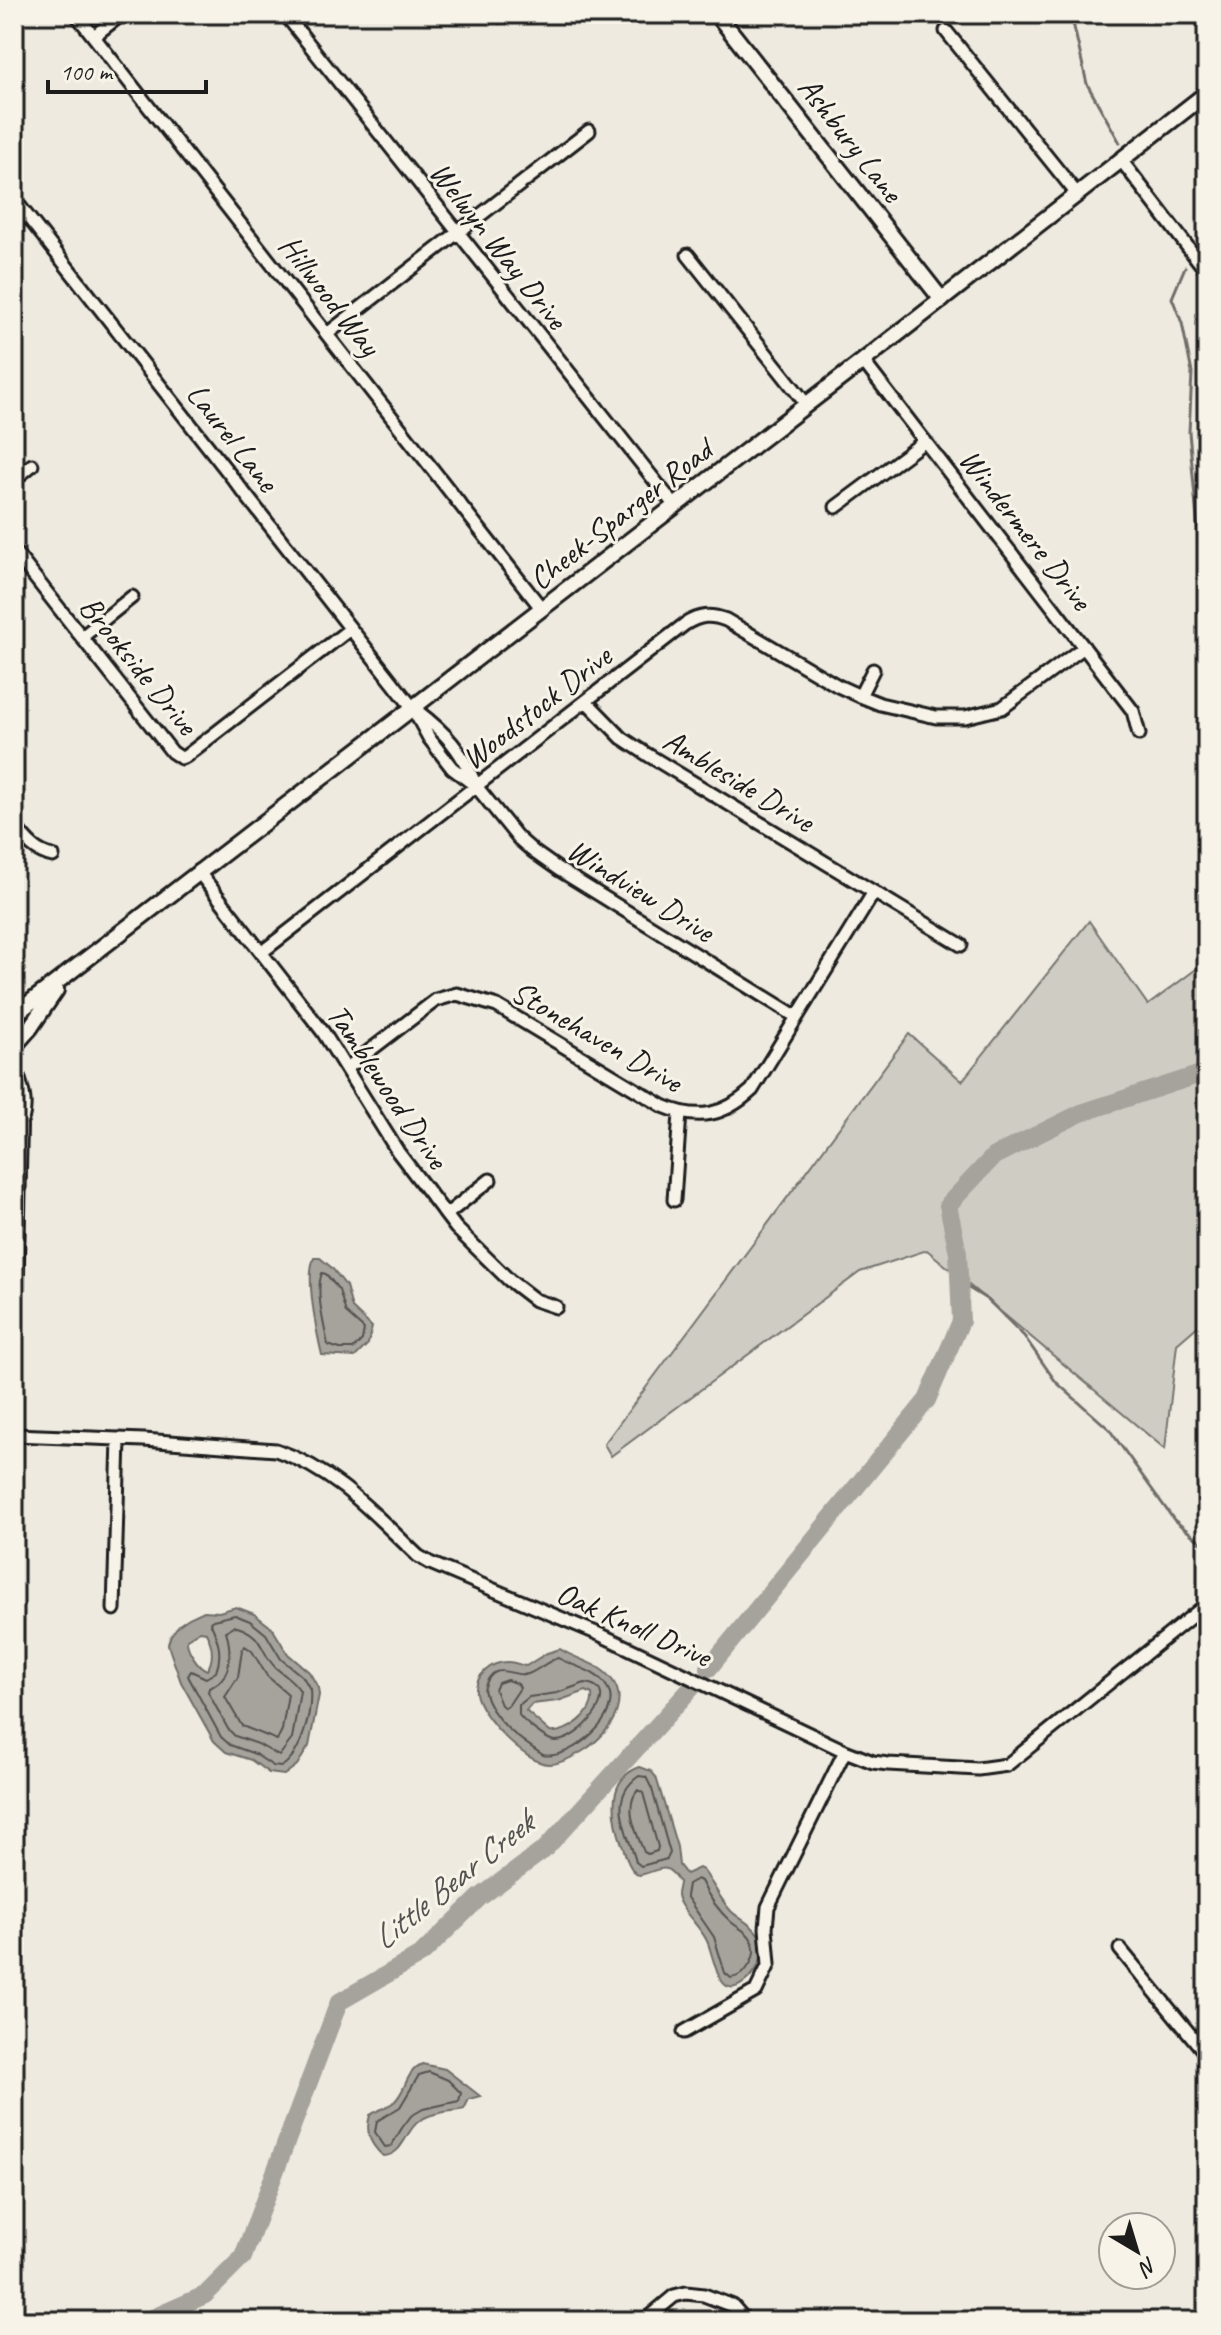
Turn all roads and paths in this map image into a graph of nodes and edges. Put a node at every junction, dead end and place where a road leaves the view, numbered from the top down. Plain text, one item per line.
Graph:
1 (76, 14) edge
2 (122, 14) edge
3 (285, 14) edge
4 (717, 14) edge
5 (946, 31) dead end
6 (94, 36) junction
7 (1207, 93) edge
8 (589, 131) dead end
9 (1121, 160) junction
10 (1077, 194) junction
11 (14, 199) edge
12 (457, 234) junction
13 (688, 255) dead end
14 (1207, 272) edge
15 (942, 300) junction
16 (327, 334) junction
17 (863, 361) junction
18 (807, 405) junction
19 (925, 441) junction
20 (32, 465) dead end
21 (14, 480) edge
22 (675, 506) junction
23 (836, 507) dead end
24 (14, 551) edge
25 (132, 597) dead end
26 (542, 609) junction
27 (350, 629) junction
28 (82, 637) junction
29 (1084, 647) junction
30 (873, 670) dead end
31 (860, 696) junction
32 (586, 701) junction
33 (412, 707) junction
34 (1139, 734) dead end
35 (476, 786) junction
36 (14, 825) edge
37 (53, 856) dead end
38 (198, 871) junction
39 (874, 892) junction
40 (961, 945) dead end
41 (262, 952) junction
42 (65, 976) junction
43 (14, 1015) edge
44 (797, 1017) junction
45 (14, 1035) edge
46 (14, 1045) edge
47 (14, 1067) edge
48 (347, 1068) junction
49 (14, 1102) edge
50 (680, 1113) junction
51 (19, 1126) junction
52 (490, 1180) dead end
53 (674, 1200) dead end
54 (446, 1215) junction
55 (556, 1307) dead end
56 (14, 1346) edge
57 (14, 1435) edge
58 (119, 1439) junction
59 (1207, 1604) edge
60 (114, 1609) dead end
61 (845, 1751) junction
62 (1120, 1949) dead end
63 (684, 2032) dead end
64 (1207, 2055) edge
65 (648, 2317) edge
66 (746, 2321) edge

1 - 6 street, Hillwood Way
2 - 6 street
3 - 12 street, Welwyn Way Drive
4 - 15 main road, Ashbury Lane
5 - 10 street
6 - 16 street, Hillwood Way
7 - 9 main road, Cheek-Sparger Road
8 - 12 street
9 - 10 main road, Cheek-Sparger Road
9 - 14 street
10 - 15 main road, Cheek-Sparger Road
11 - 27 street, Laurel Lane
12 - 16 street
12 - 22 street, Welwyn Way Drive
13 - 18 street
15 - 17 main road, Cheek-Sparger Road
16 - 26 street, Hillwood Way
17 - 18 main road, Cheek-Sparger Road
17 - 19 street, Windermere Drive
18 - 22 main road, Cheek-Sparger Road
19 - 23 street
19 - 29 street, Windermere Drive
20 - 21 street
22 - 26 main road, Cheek-Sparger Road
24 - 28 street, Brookside Drive
25 - 28 street
26 - 33 main road, Cheek-Sparger Road
27 - 28 street, Brookside Drive
27 - 33 street, Laurel Lane
29 - 31 street, Woodstock Drive
29 - 34 street, Windermere Drive
30 - 31 street
31 - 32 street, Woodstock Drive
32 - 35 street, Woodstock Drive
32 - 39 street, Ambleside Drive
33 - 35 street, Windview Drive
33 - 38 main road, Cheek-Sparger Road
35 - 41 street, Woodstock Drive
35 - 44 street, Windview Drive
36 - 37 street
38 - 41 street, Tamblewood Drive
38 - 42 main road, Cheek-Sparger Road
39 - 40 street, Ambleside Drive
39 - 44 street, Stonehaven Drive
41 - 48 street, Tamblewood Drive
42 - 43 main road, Cheek-Sparger Road
42 - 46 main road, Cheek-Sparger Road
44 - 50 street, Stonehaven Drive
45 - 46 main road
47 - 51 main road
48 - 50 street, Stonehaven Drive
48 - 54 street, Tamblewood Drive
49 - 51 main road
50 - 53 street
51 - 56 main road
52 - 54 street
54 - 55 street, Tamblewood Drive
57 - 58 street, Oak Knoll Drive
58 - 60 street
58 - 61 street, Oak Knoll Drive
59 - 61 street, Oak Knoll Drive
61 - 63 street
62 - 64 street
65 - 66 street

